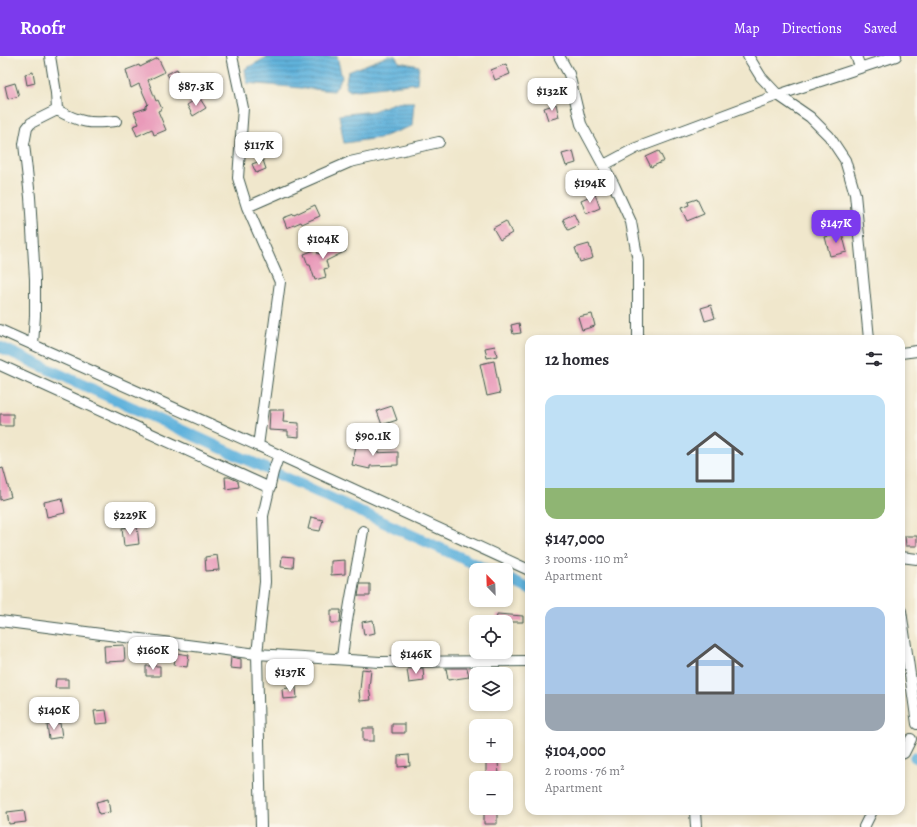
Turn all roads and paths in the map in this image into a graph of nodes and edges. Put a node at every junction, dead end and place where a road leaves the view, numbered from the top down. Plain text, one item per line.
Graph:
1 (50, 56) edge
2 (232, 56) edge
3 (559, 56) edge
4 (748, 56) edge
5 (856, 56) edge
6 (896, 56) edge
7 (860, 67) junction
8 (778, 95) junction
9 (57, 110) junction
10 (116, 121) dead end
11 (438, 142) dead end
12 (604, 165) junction
13 (247, 207) junction
14 (0, 330) edge
15 (638, 335) edge
16 (869, 335) edge
17 (33, 344) junction
18 (917, 351) edge
19 (905, 352) edge
20 (0, 365) edge
21 (258, 446) junction
22 (279, 455) junction
23 (270, 488) junction
24 (363, 531) dead end
25 (905, 558) edge
26 (917, 559) edge
27 (525, 568) edge
28 (0, 621) edge
29 (905, 639) edge
30 (257, 654) junction
31 (342, 659) junction
32 (525, 661) edge
33 (917, 724) edge
34 (914, 741) edge
35 (905, 752) edge
36 (695, 815) edge
37 (870, 815) edge
38 (260, 827) edge
39 (696, 827) edge
40 (864, 827) edge

1 - 9 street
2 - 13 street
3 - 12 street
4 - 8 street
5 - 7 street
6 - 7 street
7 - 8 street
8 - 12 street
8 - 16 street
9 - 10 street
9 - 17 street
11 - 13 street
12 - 15 street
13 - 21 street
14 - 17 street
17 - 21 street
18 - 19 street
20 - 23 street
21 - 22 street
22 - 23 street
22 - 27 street
23 - 30 street
24 - 31 street
25 - 26 street
28 - 30 street
29 - 33 street
30 - 31 street
30 - 38 street
31 - 32 street
34 - 35 street
36 - 39 street
37 - 40 street

